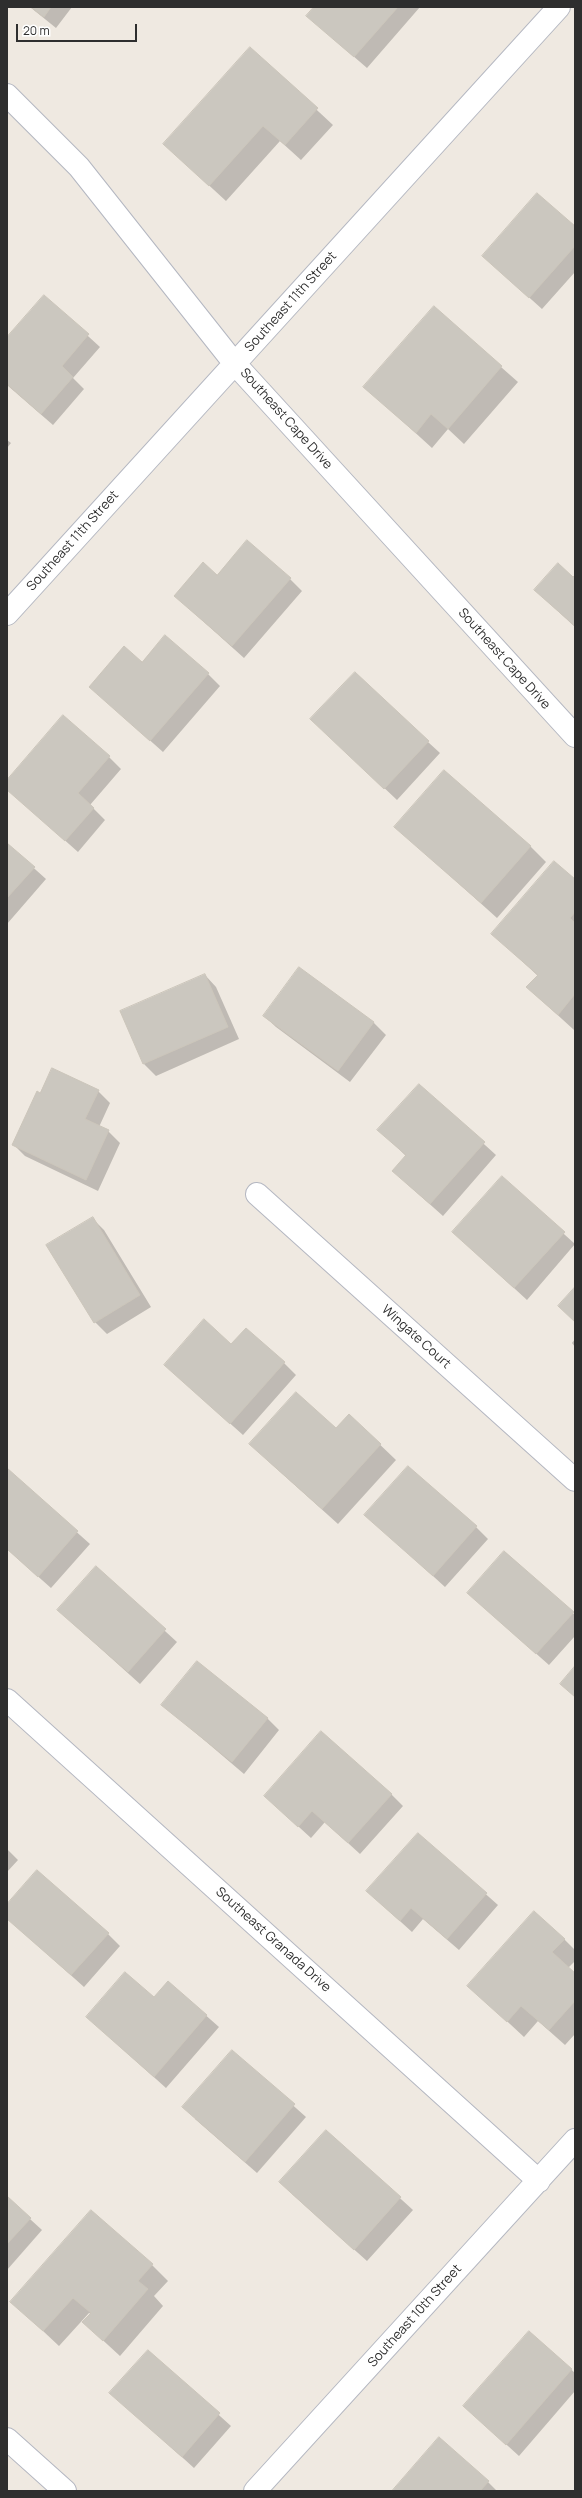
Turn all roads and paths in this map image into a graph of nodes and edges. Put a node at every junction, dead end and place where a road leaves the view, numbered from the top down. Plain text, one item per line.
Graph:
1 (559, 7) edge
2 (7, 94) edge
3 (235, 364) junction
4 (7, 614) edge
5 (575, 736) edge
6 (257, 1194) dead end
7 (575, 1480) edge
8 (7, 1700) edge
9 (575, 2140) edge
10 (539, 2181) junction
11 (7, 2439) edge
12 (65, 2491) edge
13 (255, 2491) edge

1 - 3 street, Southeast 11th Street
2 - 3 street, Southeast Cape Drive
3 - 4 street, Southeast 11th Street
3 - 5 street, Southeast Cape Drive
6 - 7 street, Wingate Court
8 - 10 street, Southeast Granada Drive
9 - 10 street, Southeast 10th Street
10 - 13 street, Southeast 10th Street
11 - 12 street

